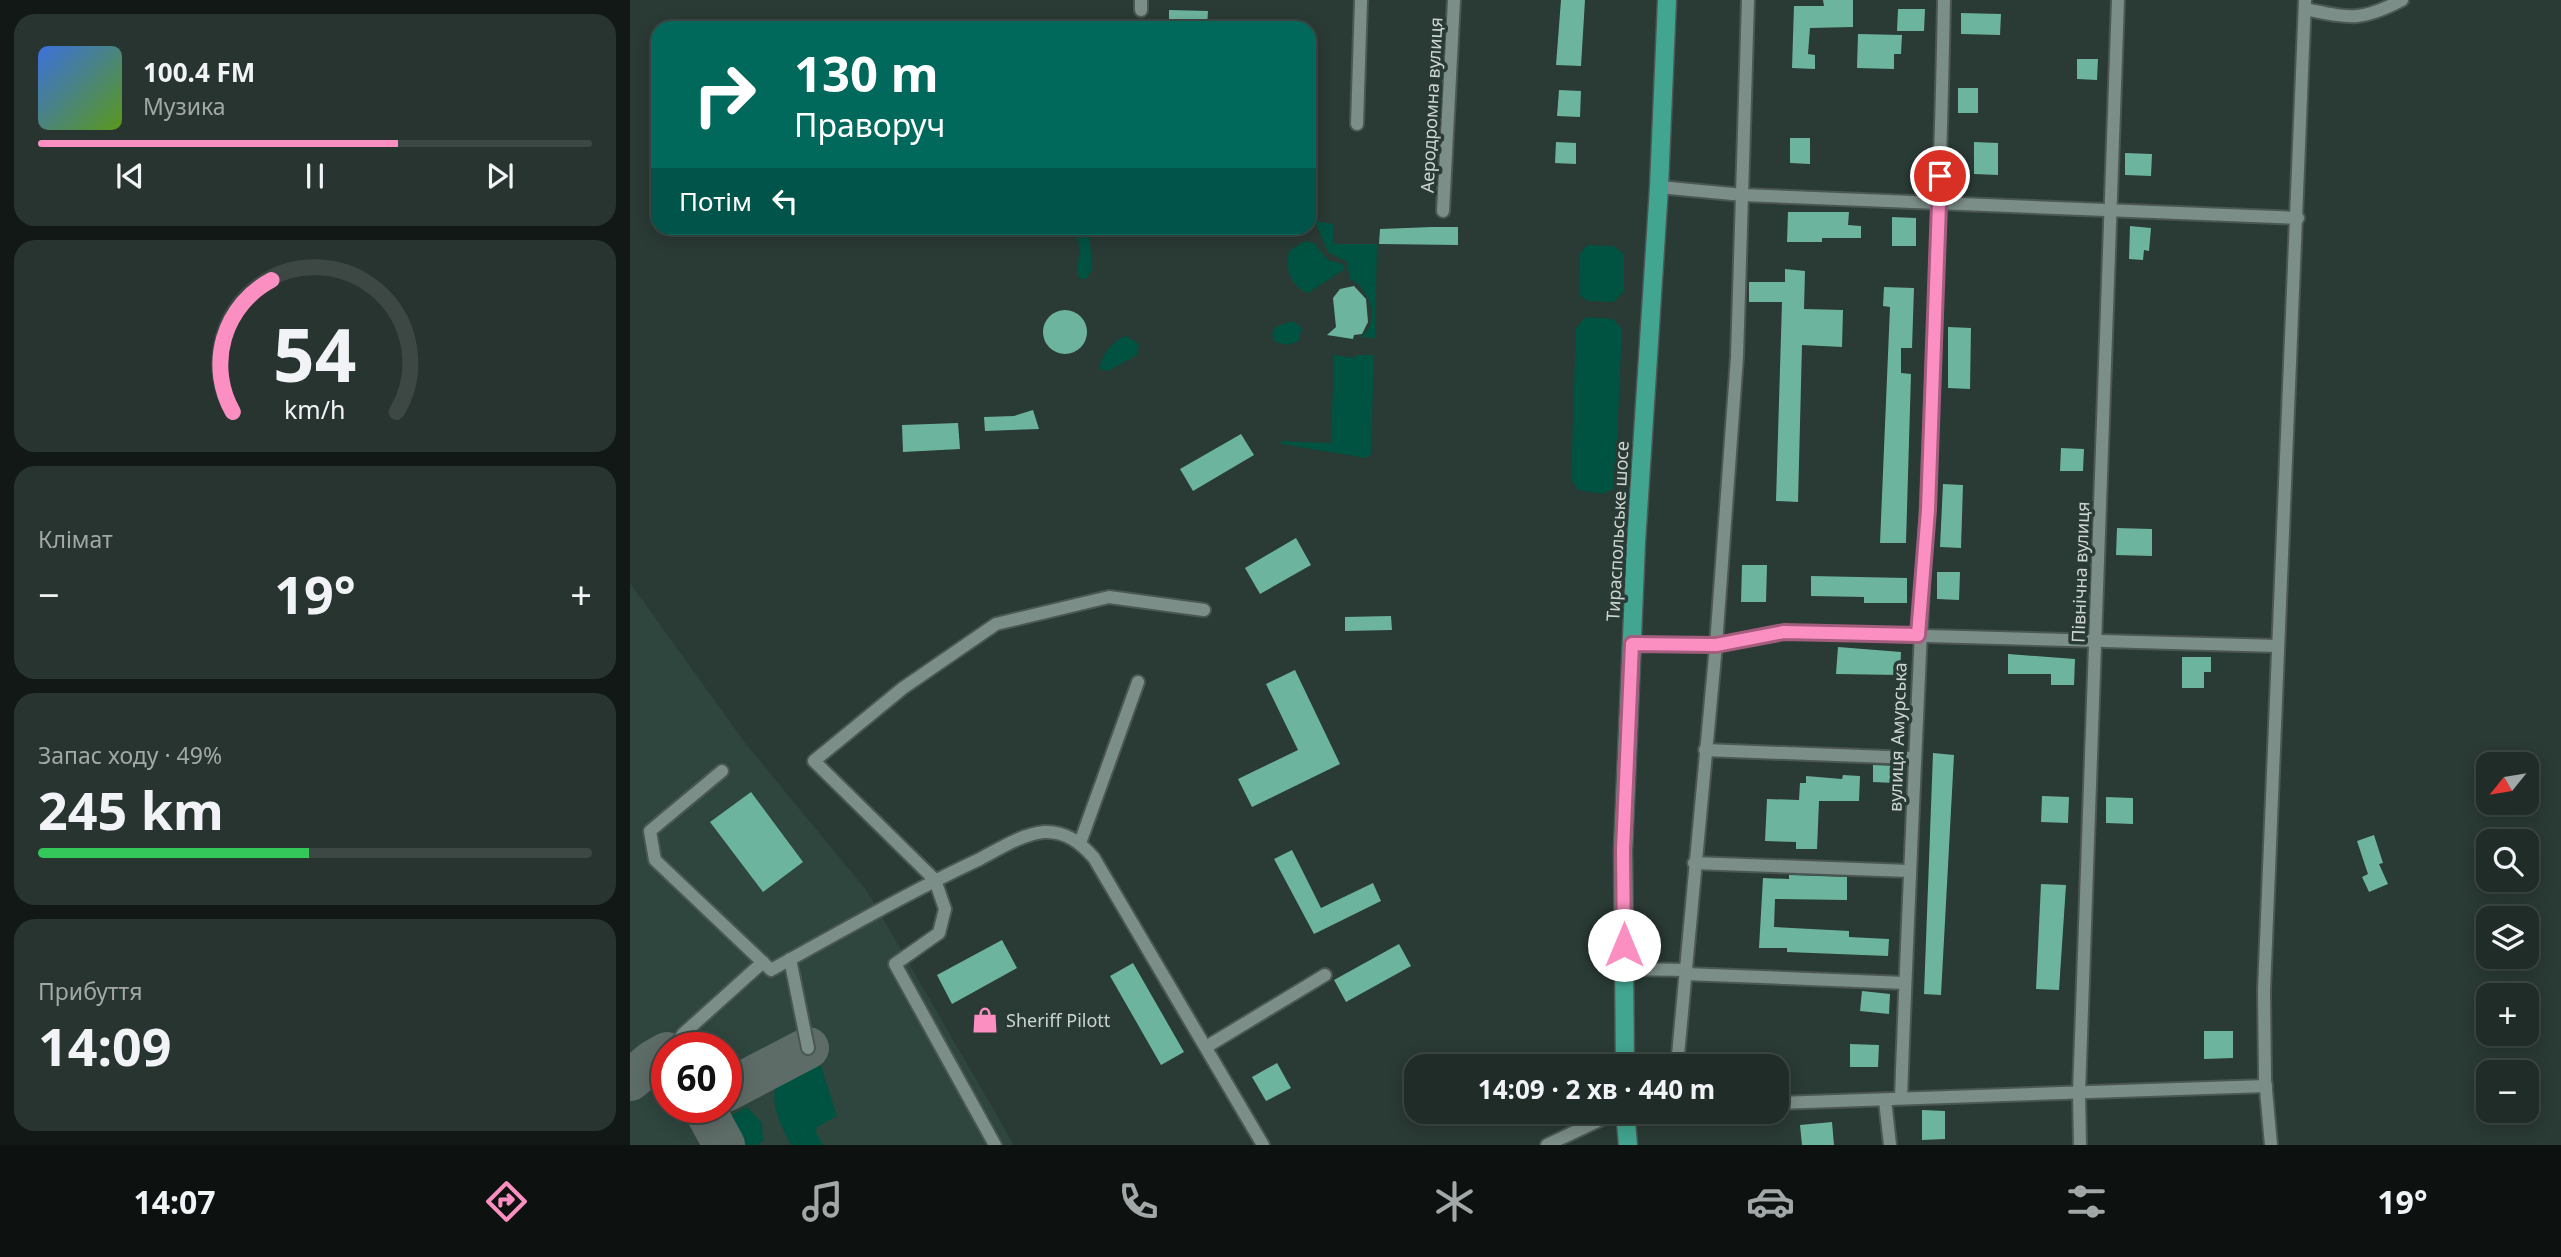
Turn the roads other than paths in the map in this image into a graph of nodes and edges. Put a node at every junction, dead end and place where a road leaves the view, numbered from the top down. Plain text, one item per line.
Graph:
1 (1361, 0) edge
2 (1454, 0) edge
3 (1667, 0) edge
4 (1748, 0) edge
5 (1944, 0) edge
6 (2118, 0) edge
7 (2402, 0) edge
8 (2305, 5) edge
9 (1357, 124) dead end
10 (1659, 187) junction
11 (1743, 195) junction
12 (1940, 201) junction
13 (2110, 209) junction
14 (1443, 212) dead end
15 (2298, 218) junction
16 (1204, 610) dead end
17 (1918, 635) junction
18 (2095, 641) junction
19 (1632, 644) junction
20 (1716, 645) junction
21 (2278, 646) junction
22 (1138, 682) dead end
23 (1705, 750) junction
24 (1913, 758) junction
25 (722, 771) dead end
26 (1080, 843) junction
27 (1694, 863) junction
28 (1909, 871) junction
29 (935, 880) junction
30 (790, 959) junction
31 (763, 962) junction
32 (1624, 969) junction
33 (1687, 972) junction
34 (1325, 975) dead end
35 (1905, 983) junction
36 (685, 1032) edge
37 (1206, 1046) junction
38 (808, 1048) dead end
39 (1625, 1054) edge
40 (1678, 1054) edge
41 (2266, 1086) junction
42 (2079, 1093) junction
43 (1900, 1098) junction
44 (1885, 1100) junction
45 (1789, 1104) edge
46 (1591, 1124) edge
47 (1626, 1124) edge
48 (995, 1145) edge
49 (1263, 1145) edge
50 (1547, 1145) edge
51 (1628, 1145) edge
52 (1890, 1145) edge
53 (2080, 1145) edge
54 (2271, 1145) edge

1 - 9 street
2 - 14 street, Аеродромна вулиця
3 - 10 main road, Тираспольське шосе
4 - 11 street
5 - 12 street, вулиця Амурська
6 - 13 street, Північна вулиця
7 - 8 street
8 - 15 street
10 - 11 street
10 - 19 main road, Тираспольське шосе
11 - 12 street
11 - 20 street
12 - 13 street
12 - 17 street, вулиця Амурська
13 - 15 street
13 - 18 street, Північна вулиця
15 - 21 street
16 - 29 street
17 - 18 street
17 - 20 street
17 - 24 street, вулиця Амурська
18 - 21 street
18 - 42 street, Північна вулиця
19 - 20 street
19 - 32 main road, Тираспольське шосе
20 - 23 street
21 - 41 street
22 - 26 street
23 - 24 street
23 - 27 street
24 - 28 street, вулиця Амурська
25 - 31 street
26 - 29 street
26 - 37 street
27 - 28 street
27 - 33 street
28 - 35 street, вулиця Амурська
29 - 30 street
29 - 48 street
30 - 31 street
30 - 38 street
31 - 36 street
32 - 33 street
32 - 39 main road, Тираспольське шосе
33 - 35 street
33 - 40 street
34 - 37 street
35 - 43 street, вулиця Амурська
37 - 49 street
41 - 42 street
41 - 54 street
42 - 43 street
42 - 53 street, Північна вулиця
43 - 44 street
44 - 45 street
44 - 52 street
46 - 50 street
47 - 51 main road

